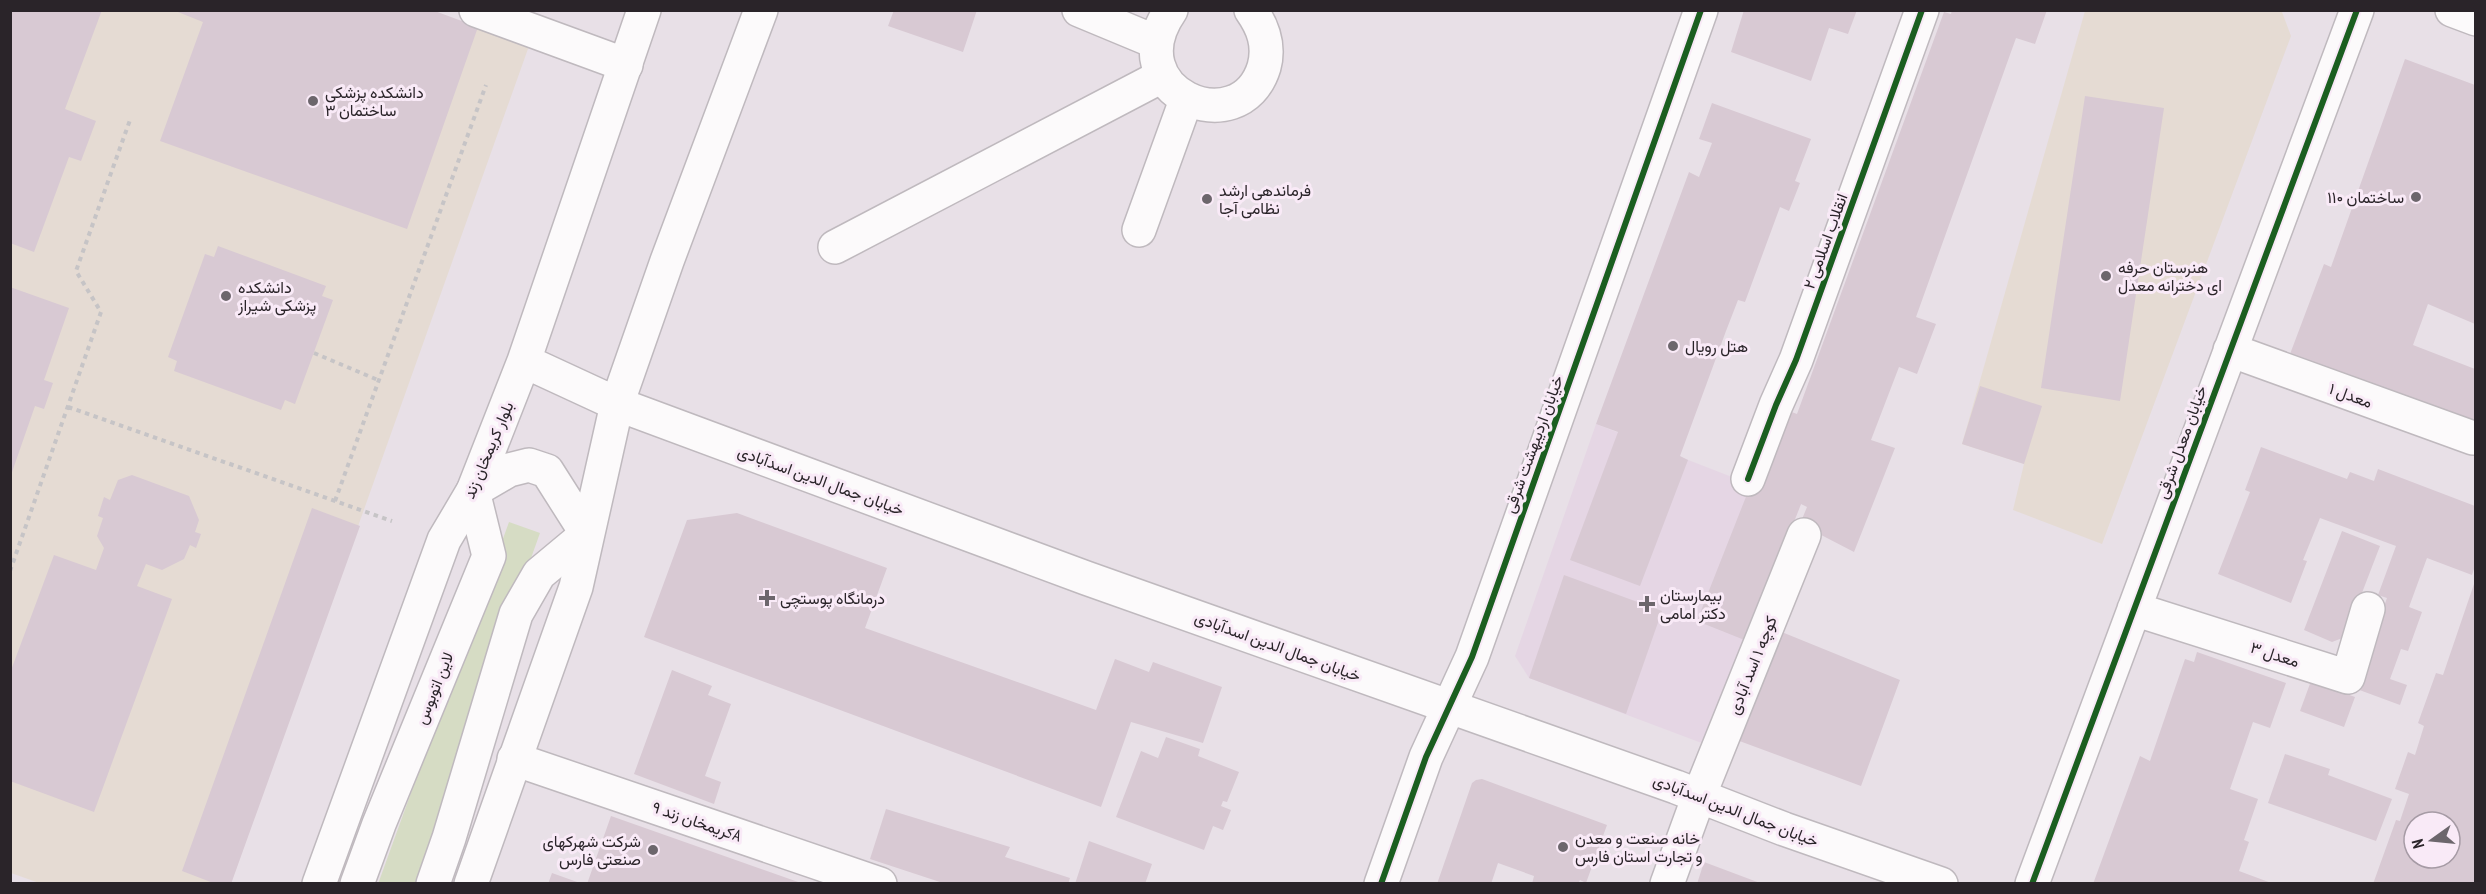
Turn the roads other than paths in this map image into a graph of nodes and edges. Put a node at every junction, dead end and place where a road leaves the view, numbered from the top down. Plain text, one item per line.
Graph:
1 (476, 10) edge
2 (644, 10) edge
3 (761, 10) edge
4 (1079, 10) edge
5 (1701, 10) edge
6 (1922, 10) edge
7 (2357, 10) edge
8 (2452, 10) edge
9 (1263, 15) edge
10 (2475, 19) edge
11 (1161, 22) edge
12 (626, 65) junction
13 (1162, 76) junction
14 (1186, 100) junction
15 (1139, 230) dead end
16 (835, 247) dead end
17 (2230, 350) junction
18 (524, 361) junction
19 (617, 404) junction
20 (2474, 438) dead end
21 (1748, 479) dead end
22 (473, 491) junction
23 (587, 534) junction
24 (1804, 535) dead end
25 (2134, 609) junction
26 (2368, 609) dead end
27 (1449, 706) junction
28 (514, 759) junction
29 (1699, 796) junction
30 (319, 884) edge
31 (357, 884) edge
32 (433, 884) edge
33 (471, 884) edge
34 (880, 884) edge
35 (1381, 884) edge
36 (1667, 884) edge
37 (1941, 884) edge
38 (2032, 884) edge

1 - 12 main road
2 - 12 main road, بلوار کریمخان زند
3 - 19 main road
4 - 11 main road
5 - 27 main road, خیابان اردیبهشت شرقی
6 - 21 main road, ۲ انقلاب اسلامی
7 - 17 main road, خیابان معدل شرقی
8 - 10 main road
9 - 14 main road
11 - 13 main road
12 - 18 main road, بلوار کریمخان زند
13 - 14 main road
13 - 16 main road
14 - 15 main road
17 - 20 main road, ۱ معدل
17 - 25 main road, خیابان معدل شرقی
18 - 19 main road, خیابان جمال الدین اسدآبادی
18 - 22 main road, بلوار کریمخان زند
19 - 23 main road
19 - 27 main road, خیابان جمال الدین اسدآبادی
22 - 23 main road
22 - 30 main road, بلوار کریمخان زند
22 - 31 main road, لاین اتوبوس
23 - 28 main road
23 - 32 main road
24 - 29 main road, کوچه ۱ اسد آبادی
25 - 26 main road, ۳ معدل
25 - 38 main road, خیابان معدل شرقی
27 - 29 main road, خیابان جمال الدین اسدآبادی
27 - 35 main road, خیابان اردیبهشت شرقی
28 - 33 main road
28 - 34 main road, کریمخان زند ۹A
29 - 36 main road, کوچه ۱ اسد آبادی
29 - 37 main road, خیابان جمال الدین اسدآبادی

